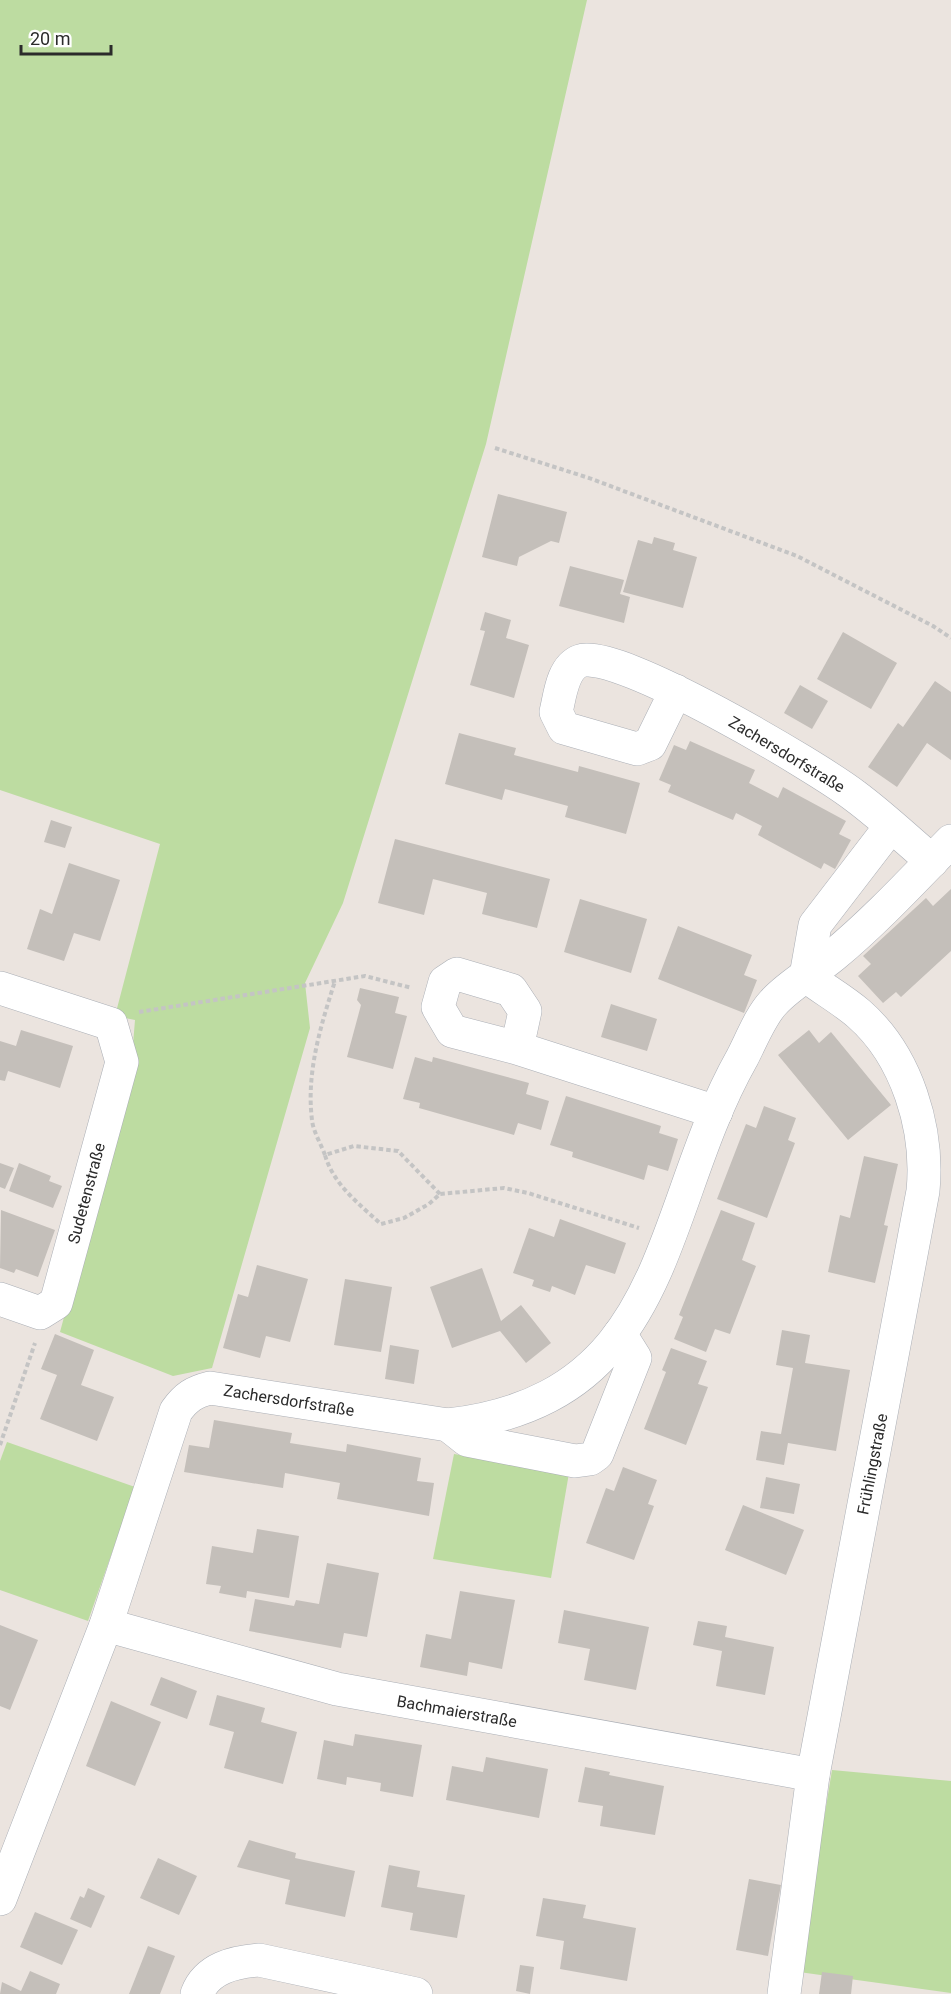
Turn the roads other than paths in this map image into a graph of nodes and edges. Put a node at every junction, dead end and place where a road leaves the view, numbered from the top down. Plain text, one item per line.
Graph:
1 (676, 691) dead end
2 (891, 826) junction
3 (941, 851) edge
4 (806, 976) junction
5 (0, 988) edge
6 (517, 1048) junction
7 (716, 1112) junction
8 (0, 1299) edge
9 (620, 1334) junction
10 (448, 1425) junction
11 (106, 1625) junction
12 (813, 1775) junction
13 (0, 1899) edge
14 (197, 1994) edge
15 (416, 1994) edge
16 (784, 1994) edge

1 - 2 street, Zachersdorfstraße
2 - 3 street, Zachersdorfstraße
2 - 4 street
3 - 4 street, Zachersdorfstraße
4 - 7 street, Zachersdorfstraße
4 - 12 street, Frühlingstraße
5 - 8 street, Sudetenstraße
6 - 6 street
6 - 7 street
7 - 9 street, Zachersdorfstraße
9 - 10 street, Zachersdorfstraße
9 - 10 street
10 - 11 street, Zachersdorfstraße
11 - 12 street, Bachmaierstraße
11 - 13 street, Zachersdorfstraße
12 - 16 street, Frühlingstraße
14 - 15 street

